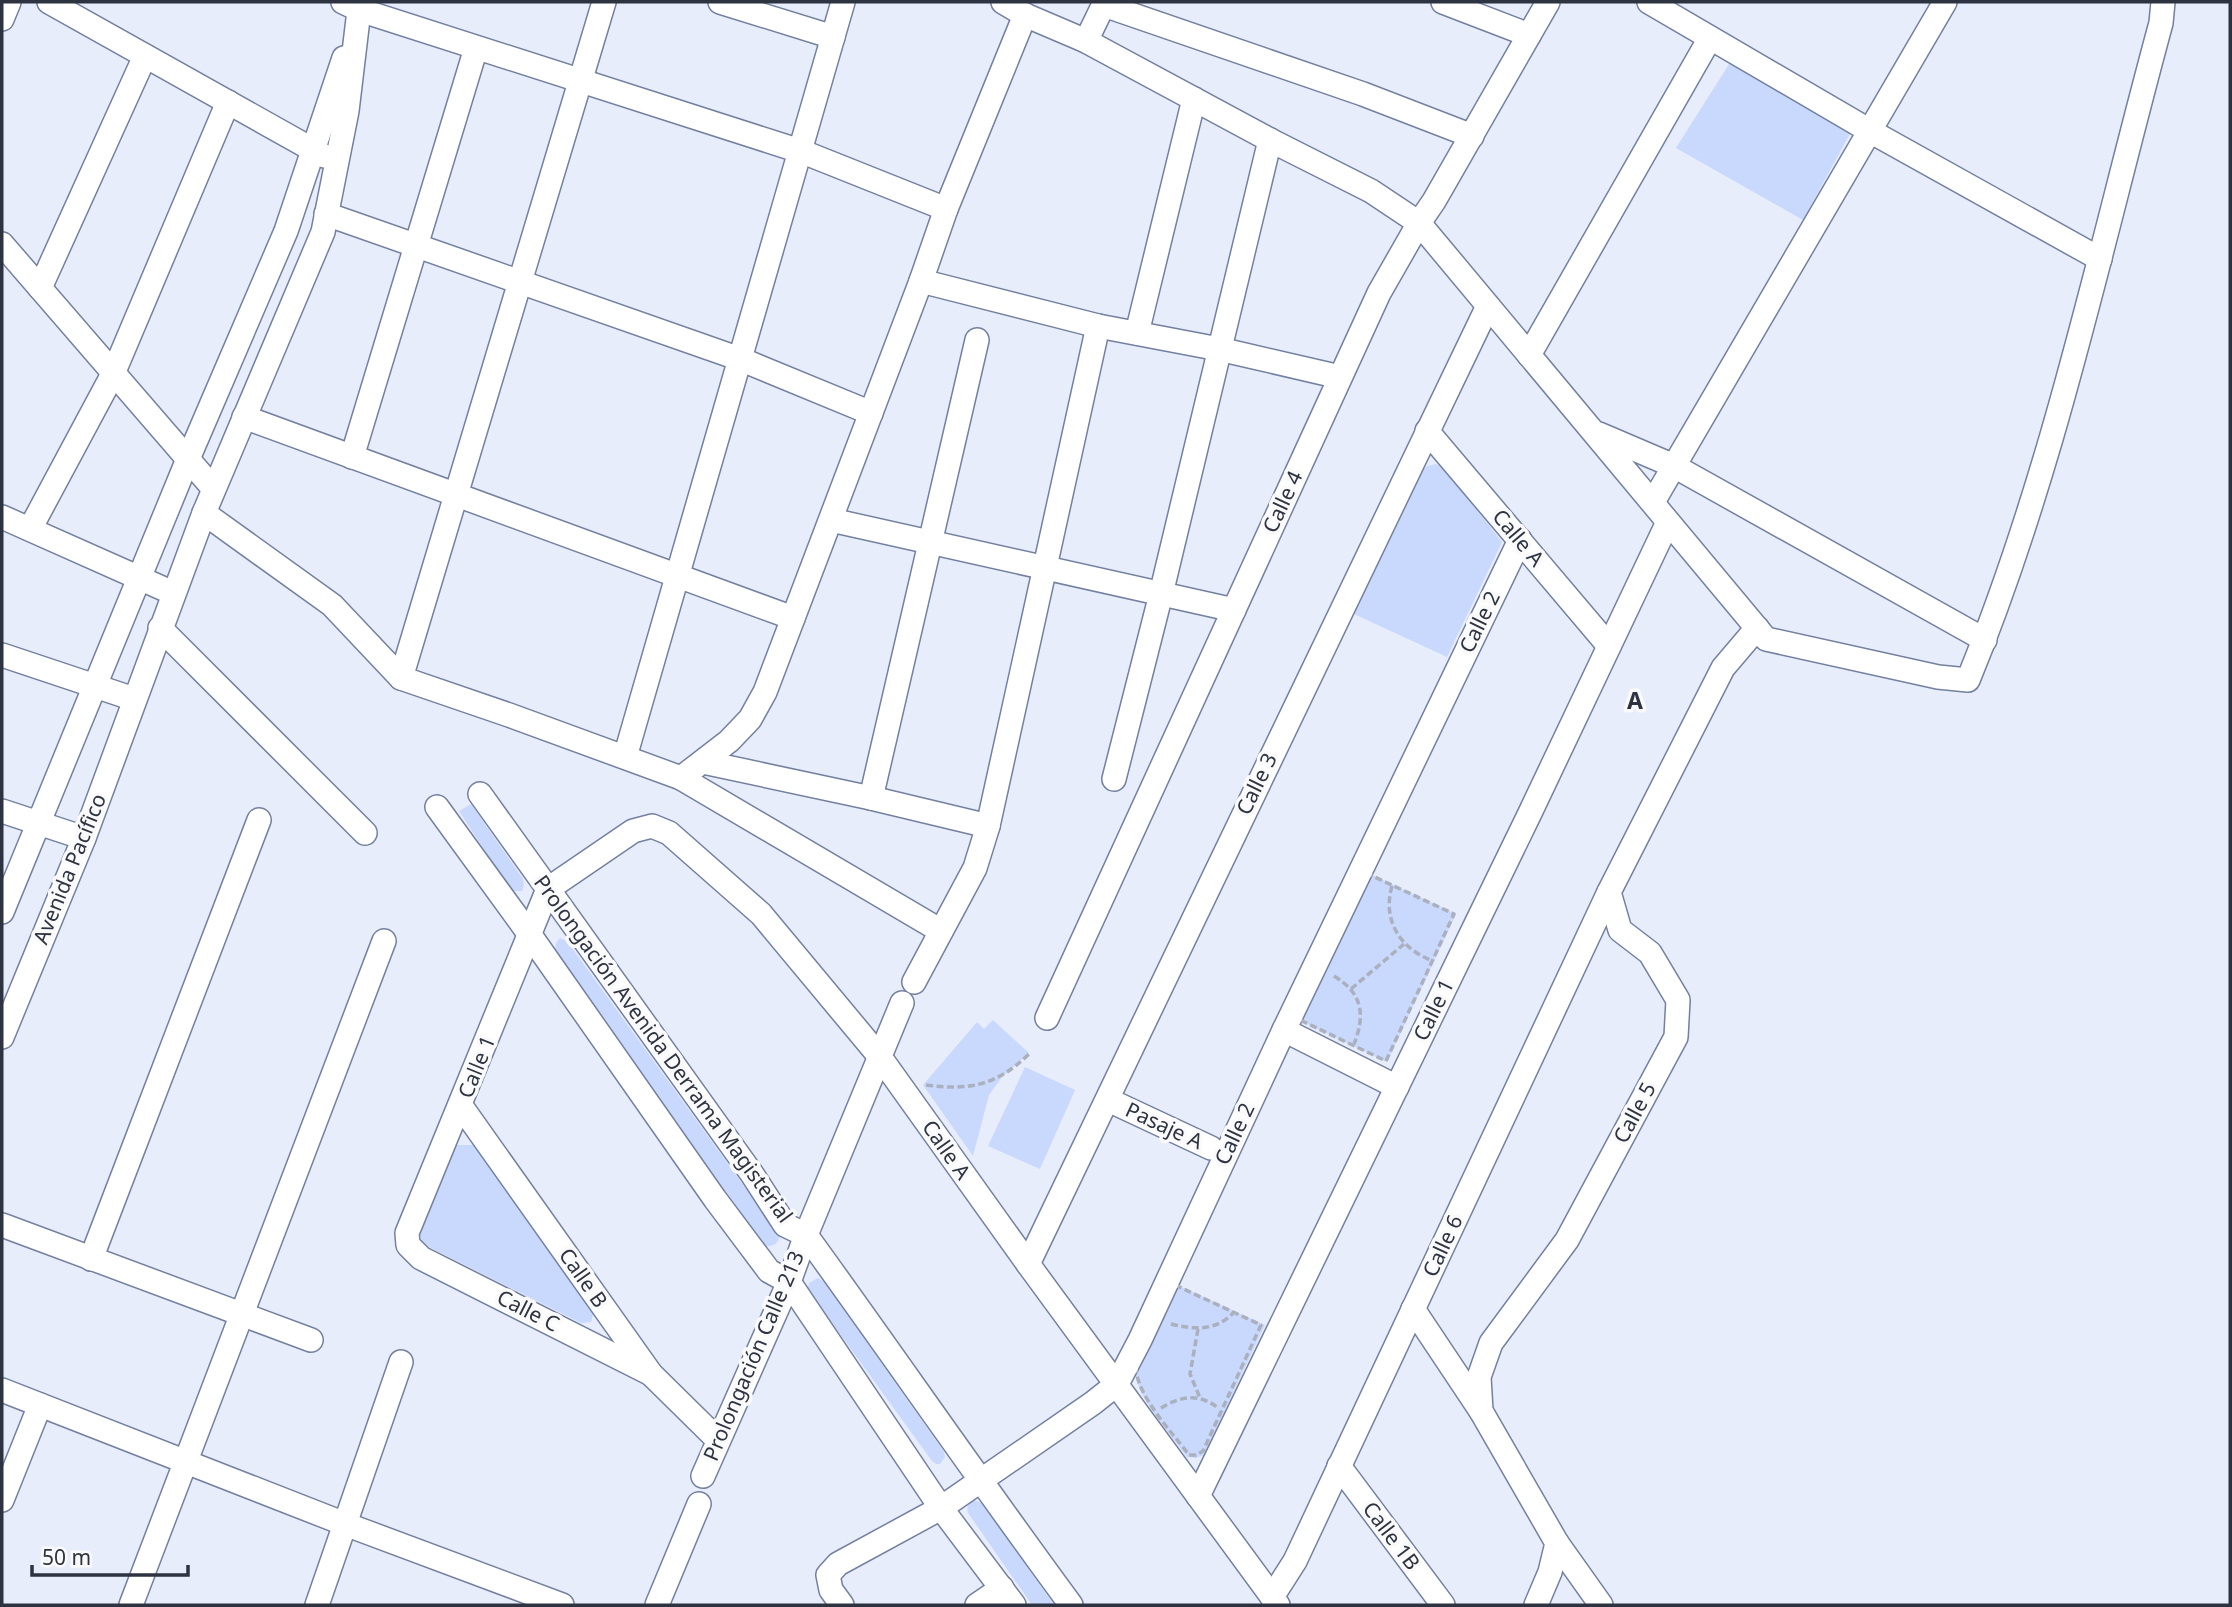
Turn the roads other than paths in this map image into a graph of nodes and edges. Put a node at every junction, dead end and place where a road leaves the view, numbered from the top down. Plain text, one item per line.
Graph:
1 (9, 2) edge
2 (49, 2) edge
3 (604, 2) edge
4 (720, 2) edge
5 (843, 2) edge
6 (1003, 2) edge
7 (1443, 2) edge
8 (1548, 2) edge
9 (1649, 2) edge
10 (1945, 2) edge
11 (2163, 2) edge
12 (1105, 3) edge
13 (354, 5) edge
14 (1025, 15) junction
15 (2, 19) edge
16 (1529, 35) junction
17 (833, 37) junction
18 (1710, 38) junction
19 (1086, 41) junction
20 (476, 48) junction
21 (145, 56) junction
22 (580, 81) junction
23 (1194, 99) junction
24 (228, 102) junction
25 (1870, 131) junction
26 (1472, 136) junction
27 (1270, 140) junction
28 (313, 150) junction
29 (800, 152) junction
30 (337, 163) junction
31 (946, 209) junction
32 (326, 214) junction
33 (1419, 223) junction
34 (416, 245) junction
35 (3, 248) edge
36 (2099, 259) junction
37 (520, 281) junction
38 (921, 281) junction
39 (40, 288) junction
40 (1488, 306) junction
41 (1098, 326) junction
42 (1137, 333) junction
43 (977, 340) dead end
44 (1219, 349) junction
45 (1529, 355) junction
46 (740, 359) junction
47 (113, 374) junction
48 (1340, 377) junction
49 (871, 413) junction
50 (244, 417) junction
51 (1427, 431) junction
52 (1594, 432) junction
53 (352, 457) junction
54 (188, 459) junction
55 (1674, 466) junction
56 (214, 488) junction
57 (456, 495) junction
58 (1653, 502) junction
59 (204, 513) junction
60 (2, 517) edge
61 (831, 520) junction
62 (1668, 522) junction
63 (30, 529) junction
64 (1520, 540) junction
65 (929, 542) junction
66 (1045, 568) junction
67 (677, 576) junction
68 (139, 578) junction
69 (173, 593) junction
70 (1161, 594) junction
71 (1234, 610) junction
72 (793, 618) junction
73 (160, 628) junction
74 (1757, 628) junction
75 (1985, 640) junction
76 (1609, 646) junction
77 (2, 655) edge
78 (401, 678) junction
79 (95, 687) junction
80 (134, 699) junction
81 (625, 757) junction
82 (703, 762) junction
83 (681, 778) junction
84 (1114, 779) dead end
85 (480, 794) dead end
86 (871, 798) junction
87 (437, 807) dead end
88 (2, 811) edge
89 (259, 820) dead end
90 (38, 823) junction
91 (988, 826) junction
92 (365, 833) dead end
93 (84, 838) junction
94 (548, 889) junction
95 (1609, 892) junction
96 (2, 912) edge
97 (941, 931) junction
98 (530, 935) junction
99 (384, 941) dead end
100 (914, 982) dead end
101 (902, 1003) dead end
102 (1047, 1018) dead end
103 (1284, 1030) junction
104 (2, 1037) edge
105 (880, 1057) junction
106 (1397, 1087) junction
107 (1117, 1104) dead end
108 (461, 1105) junction
109 (1211, 1148) dead end
110 (2, 1225) edge
111 (806, 1235) junction
112 (408, 1245) joint
113 (91, 1259) junction
114 (1028, 1264) junction
115 (789, 1282) junction
116 (1413, 1309) junction
117 (242, 1314) junction
118 (311, 1340) dead end
119 (401, 1362) dead end
120 (651, 1374) junction
121 (1117, 1384) junction
122 (2, 1390) edge
123 (40, 1405) junction
124 (1481, 1411) junction
125 (718, 1440) junction
126 (186, 1462) junction
127 (1339, 1466) junction
128 (703, 1476) dead end
129 (980, 1482) junction
130 (1198, 1496) junction
131 (2, 1500) edge
132 (699, 1504) dead end
133 (941, 1508) junction
134 (345, 1524) junction
135 (1557, 1543) junction
136 (1008, 1597) edge
137 (1275, 1601) edge
138 (131, 1605) edge
139 (317, 1605) edge
140 (562, 1605) edge
141 (657, 1605) edge
142 (842, 1605) edge
143 (976, 1605) edge
144 (1071, 1605) edge
145 (1443, 1605) edge
146 (1536, 1605) edge
147 (1601, 1605) edge

1 - 15 street
2 - 21 street
3 - 22 street
4 - 17 street
5 - 17 street
6 - 14 street
7 - 16 street
8 - 16 street, Calle 4
9 - 18 street
10 - 25 street
11 - 36 street
12 - 19 street
12 - 26 street
13 - 20 street
13 - 28 street
13 - 30 street, Avenida Pacífico
14 - 19 street
14 - 31 street
16 - 26 street, Calle 4
17 - 29 street
18 - 25 street
18 - 45 street
19 - 23 street
20 - 22 street
20 - 34 street
21 - 24 street
21 - 39 street
22 - 29 street
22 - 37 street
23 - 27 street
23 - 42 street
24 - 28 street
24 - 47 street
25 - 36 street
25 - 55 street
26 - 33 street, Calle 4
27 - 33 street
27 - 44 street
28 - 30 street
28 - 54 street
29 - 31 street
29 - 46 street
30 - 32 street, Avenida Pacífico
31 - 38 street
32 - 34 street
32 - 50 street, Avenida Pacífico
33 - 40 street
33 - 48 street, Calle 4
34 - 37 street
34 - 53 street
35 - 39 street
36 - 75 street
37 - 46 street
37 - 57 street
38 - 41 street
38 - 49 street
39 - 47 street
40 - 45 street
40 - 51 street, Calle 3
41 - 42 street
41 - 66 street
42 - 44 street
43 - 65 street
44 - 48 street
44 - 70 street
45 - 52 street
46 - 49 street
46 - 67 street
47 - 54 street
47 - 63 street
48 - 71 street, Calle 4
49 - 61 street
50 - 53 street
50 - 56 street, Avenida Pacífico
51 - 64 street, Calle A
51 - 114 street, Calle 3
52 - 55 street
52 - 58 street
53 - 57 street
54 - 56 street
54 - 68 street
55 - 58 street
55 - 75 street
56 - 59 street, Avenida Pacífico
57 - 67 street
57 - 78 street
58 - 62 street
59 - 69 street, Avenida Pacífico
59 - 78 street
60 - 63 street
61 - 65 street
61 - 72 street
62 - 74 street
62 - 76 street, Calle 1
63 - 68 street
64 - 76 street, Calle A
64 - 103 street, Calle 2
65 - 66 street
65 - 86 street
66 - 70 street
66 - 91 street
67 - 72 street
67 - 81 street
68 - 69 street
68 - 79 street
69 - 73 street, Avenida Pacífico
70 - 71 street
70 - 84 street
71 - 102 street, Calle 4
72 - 82 street
73 - 80 street, Avenida Pacífico
73 - 92 street
74 - 75 street
74 - 95 street
76 - 106 street, Calle 1
77 - 79 street
78 - 81 street
79 - 80 street
79 - 90 street
80 - 93 street, Avenida Pacífico
81 - 83 street
82 - 83 street
82 - 86 street
83 - 97 street
85 - 94 street, Prolongación Avenida Derrama Magisterial
86 - 91 street
87 - 98 street, Prolongación Avenida Derrama Magisterial
88 - 90 street
89 - 113 street
90 - 93 street
90 - 96 street
91 - 97 street
93 - 104 street, Avenida Pacífico
94 - 98 street, Calle 1
94 - 105 street, Calle A
94 - 111 street, Prolongación Avenida Derrama Magisterial
95 - 116 street, Calle 6
95 - 124 street, Calle 5
97 - 100 street
98 - 108 street, Calle 1
98 - 115 street, Prolongación Avenida Derrama Magisterial
99 - 117 street
101 - 105 street, Prolongación Calle 213
103 - 106 street
103 - 121 street, Calle 2
105 - 111 street, Prolongación Calle 213
105 - 114 street, Calle A
106 - 130 street, Calle 1
107 - 109 street, Pasaje A
108 - 112 street, Calle 1
108 - 120 street, Calle B
110 - 113 street
111 - 115 street, Prolongación Calle 213
111 - 129 street, Prolongación Avenida Derrama Magisterial
112 - 120 street, Calle C
113 - 117 street
114 - 121 street, Calle A
115 - 125 street, Prolongación Calle 213
115 - 133 street, Prolongación Avenida Derrama Magisterial
116 - 124 street
116 - 127 street, Calle 6
117 - 118 street
117 - 126 street
119 - 134 street
120 - 125 street, Calle B
121 - 129 street, Calle 2
121 - 130 street, Calle A
122 - 123 street
123 - 126 street
123 - 131 street
124 - 135 street, Calle 5
125 - 128 street, Prolongación Calle 213
126 - 134 street
126 - 138 street
127 - 137 street, Calle 6
127 - 145 street, Calle 1B
129 - 133 street, Calle 2
129 - 144 street, Prolongación Avenida Derrama Magisterial
130 - 137 street, Calle A
132 - 141 street
133 - 136 street, Prolongación Avenida Derrama Magisterial
133 - 142 street, Calle 2
134 - 139 street
134 - 140 street
135 - 146 street
135 - 147 street, Calle 5
136 - 143 street

